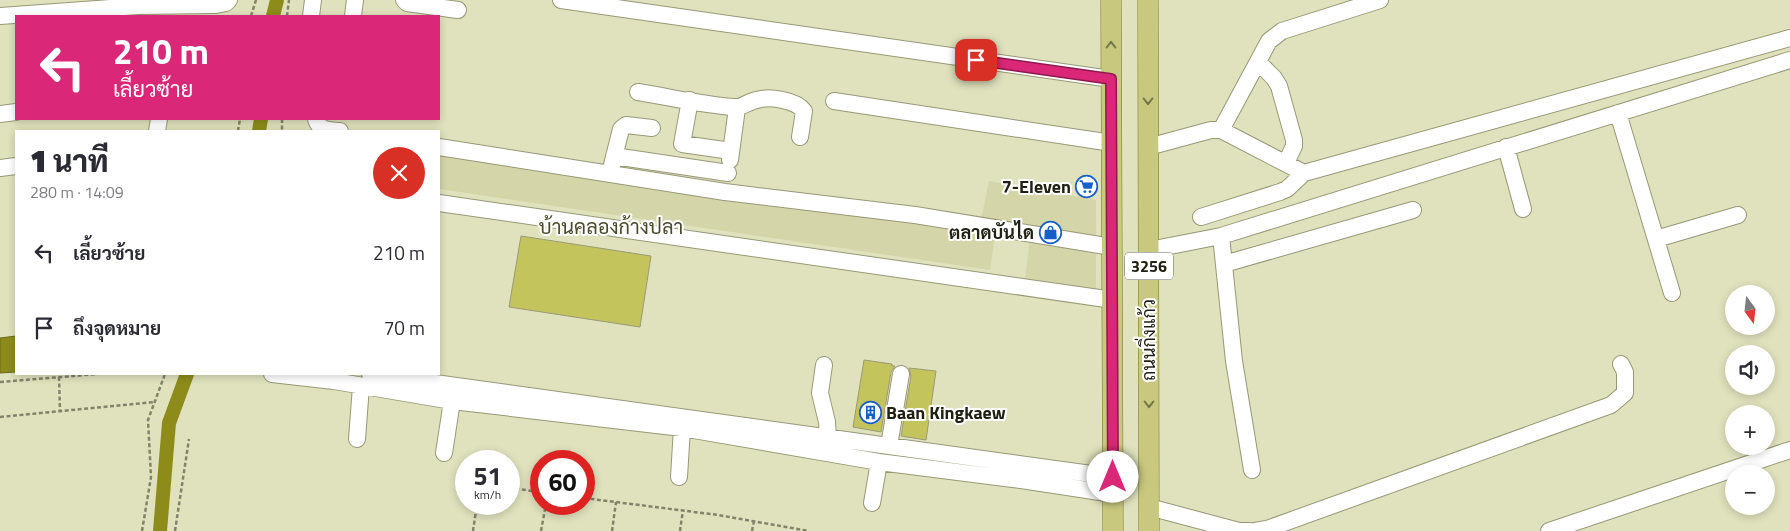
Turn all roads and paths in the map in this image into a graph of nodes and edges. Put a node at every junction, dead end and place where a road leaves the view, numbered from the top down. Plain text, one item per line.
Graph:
1 (229, 0) edge
2 (256, 0) edge
3 (289, 0) edge
4 (313, 0) edge
5 (355, 0) edge
6 (404, 0) edge
7 (561, 0) edge
8 (1111, 0) edge
9 (1148, 0) edge
10 (1380, 0) edge
11 (629, 5) edge
12 (458, 10) dead end
13 (251, 15) edge
14 (287, 15) edge
15 (311, 15) edge
16 (353, 15) edge
17 (0, 16) edge
18 (1790, 38) edge
19 (1790, 60) edge
20 (1258, 62) junction
21 (1111, 79) junction
22 (638, 92) dead end
23 (690, 100) junction
24 (834, 101) dead end
25 (738, 108) junction
26 (15, 112) edge
27 (1618, 113) junction
28 (0, 114) edge
29 (316, 120) edge
30 (652, 128) dead end
31 (334, 130) edge
32 (1221, 130) junction
33 (800, 138) dead end
34 (1112, 143) junction
35 (440, 147) edge
36 (1148, 147) junction
37 (1506, 147) junction
38 (731, 151) junction
39 (614, 156) junction
40 (1286, 163) junction
41 (15, 166) edge
42 (0, 168) edge
43 (1304, 172) junction
44 (728, 173) junction
45 (609, 174) junction
46 (725, 192) junction
47 (440, 203) edge
48 (1523, 209) dead end
49 (1412, 210) dead end
50 (1738, 215) dead end
51 (1201, 217) dead end
52 (1221, 236) junction
53 (1656, 239) junction
54 (1112, 247) junction
55 (1149, 250) junction
56 (1224, 264) junction
57 (1672, 293) dead end
58 (1112, 300) junction
59 (1621, 364) dead end
60 (824, 365) dead end
61 (901, 374) dead end
62 (85, 375) edge
63 (165, 375) edge
64 (288, 375) edge
65 (59, 377) junction
66 (419, 377) edge
67 (365, 380) edge
68 (0, 382) edge
69 (452, 401) junction
70 (155, 402) junction
71 (60, 411) junction
72 (0, 417) edge
73 (682, 428) junction
74 (828, 437) junction
75 (189, 439) dead end
76 (357, 439) dead end
77 (889, 446) junction
78 (1790, 450) edge
79 (444, 453) dead end
80 (879, 462) junction
81 (1252, 470) dead end
82 (680, 477) dead end
83 (1113, 486) junction
84 (595, 499) edge
85 (616, 502) junction
86 (872, 502) dead end
87 (1149, 507) junction
88 (683, 510) junction
89 (475, 515) edge
90 (544, 515) edge
91 (754, 521) junction
92 (142, 531) edge
93 (176, 531) edge
94 (473, 531) edge
95 (541, 531) edge
96 (612, 531) edge
97 (680, 531) edge
98 (752, 531) edge
99 (809, 531) edge
100 (1113, 531) edge
101 (1149, 531) edge
102 (1250, 531) edge
103 (1254, 531) edge
104 (1550, 531) edge

1 - 17 street
2 - 13 path
3 - 14 path
4 - 15 street
5 - 16 street
6 - 12 street
7 - 11 street
21 -> 8 main road, ถนนกิ่งแก้ว / 3256
9 -> 36 main road, ถนนกิ่งแก้ว / 3256
10 - 20 street
11 - 21 street
18 - 43 street
19 - 27 street
20 - 32 street
20 - 40 street
21 - 34 main road, ถนนกิ่งแก้ว / 3256
22 - 23 street
23 - 25 street
23 - 38 street
24 - 34 street
25 - 33 street
25 - 38 street
26 - 28 street
27 - 37 street
27 - 53 street
29 - 31 street
30 - 39 street
32 - 36 street
32 - 40 street
34 - 54 main road, ถนนกิ่งแก้ว / 3256
35 - 45 street
36 - 55 main road, ถนนกิ่งแก้ว / 3256
37 - 48 street
37 - 52 street
38 - 44 street
39 - 44 street
39 - 45 street
40 - 43 street
41 - 42 street
43 - 51 street
44 - 46 street
45 - 46 street
46 - 54 street
47 - 58 street
49 - 56 street
50 - 53 street
52 - 55 street
52 - 56 street
53 - 57 street
54 - 58 main road, ถนนกิ่งแก้ว / 3256
55 -> 87 main road, ถนนกิ่งแก้ว / 3256
56 - 81 street
58 - 83 main road, ถนนกิ่งแก้ว / 3256
59 - 103 street
60 - 74 street
61 - 77 street
62 - 65 path
63 - 70 path
64 - 67 street
65 - 68 path
65 - 71 path
66 - 67 street
66 - 74 street
67 - 69 street
67 - 76 street
69 - 73 street
69 - 79 street
70 - 71 path
70 - 92 path
71 - 72 path
73 - 80 street
73 - 82 street
74 - 77 street
75 - 93 path
77 - 83 street
78 - 104 street
80 - 83 street
80 - 86 street
83 - 100 main road, ถนนกิ่งแก้ว / 3256
84 - 85 path
85 - 88 path
85 - 96 path
87 - 101 main road, ถนนกิ่งแก้ว / 3256
87 - 102 street
88 - 91 path
88 - 97 path
89 - 94 path
90 - 95 path
91 - 98 path
91 - 99 path

